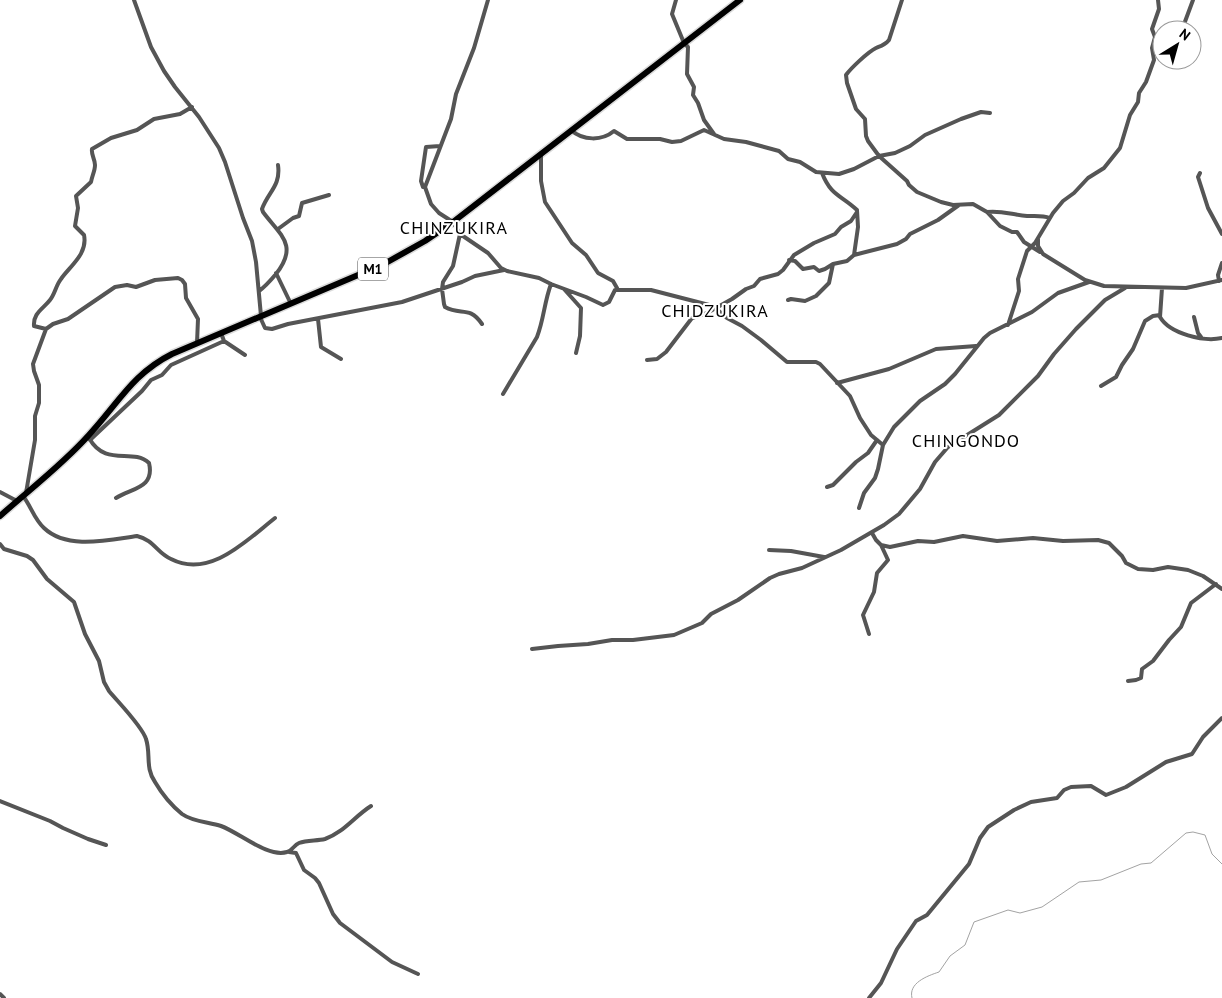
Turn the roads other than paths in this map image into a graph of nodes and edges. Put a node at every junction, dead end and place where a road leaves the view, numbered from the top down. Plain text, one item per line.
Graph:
1 (134, 0) edge
2 (488, 0) edge
3 (676, 0) edge
4 (740, 0) edge
5 (902, 0) edge
6 (1158, 0) edge
7 (1193, 0) edge
8 (1155, 20) edge
9 (1186, 20) edge
10 (684, 43) junction
11 (1152, 66) edge
12 (192, 107) junction
13 (990, 114) dead end
14 (571, 130) junction
15 (716, 136) junction
16 (440, 146) junction
17 (541, 154) junction
18 (879, 156) junction
19 (278, 165) dead end
20 (822, 173) junction
21 (1200, 173) dead end
22 (425, 187) junction
23 (329, 195) dead end
24 (961, 204) junction
25 (858, 212) junction
26 (987, 212) junction
27 (1050, 218) junction
28 (453, 222) junction
29 (278, 229) junction
30 (460, 234) junction
31 (1222, 234) edge
32 (1038, 238) junction
33 (1031, 247) junction
34 (1040, 252) junction
35 (854, 255) junction
36 (789, 260) junction
37 (833, 264) junction
38 (1222, 264) edge
39 (504, 270) junction
40 (276, 273) junction
41 (1220, 280) edge
42 (1089, 282) junction
43 (551, 284) junction
44 (442, 288) junction
45 (617, 288) junction
46 (1125, 288) junction
47 (1162, 288) junction
48 (564, 289) junction
49 (259, 291) junction
50 (788, 300) dead end
51 (291, 304) junction
52 (716, 308) junction
53 (1160, 315) junction
54 (261, 317) junction
55 (1194, 317) dead end
56 (318, 319) junction
57 (482, 324) dead end
58 (1008, 325) junction
59 (46, 329) junction
60 (221, 333) junction
61 (1201, 337) junction
62 (1222, 338) edge
63 (224, 341) junction
64 (197, 343) junction
65 (977, 346) junction
66 (576, 353) dead end
67 (245, 355) dead end
68 (341, 359) dead end
69 (647, 360) dead end
70 (837, 383) junction
71 (1101, 386) dead end
72 (503, 394) dead end
73 (89, 438) junction
74 (877, 440) junction
75 (883, 445) junction
76 (828, 487) dead end
77 (0, 492) edge
78 (24, 494) junction
79 (116, 498) dead end
80 (17, 501) junction
81 (859, 508) dead end
82 (0, 516) edge
83 (275, 518) dead end
84 (872, 532) junction
85 (0, 544) edge
86 (881, 545) junction
87 (769, 550) dead end
88 (826, 557) junction
89 (1216, 584) junction
90 (1222, 589) edge
91 (869, 634) dead end
92 (532, 649) dead end
93 (1128, 681) dead end
94 (1222, 718) edge
95 (0, 801) edge
96 (371, 806) dead end
97 (106, 845) dead end
98 (289, 852) junction
99 (418, 974) dead end
100 (0, 994) edge
101 (4, 998) edge
102 (869, 998) edge

1 - 12 street
2 - 16 street
3 - 10 street
4 - 10 highway, M1
5 - 18 street
6 - 8 street
7 - 9 street
10 - 14 highway, M1
10 - 15 street
11 - 27 street
12 - 49 street
12 - 59 street
13 - 18 street
14 - 15 street
14 - 17 highway, M1
15 - 20 street
16 - 22 street
16 - 22 street
17 - 28 highway, M1
17 - 45 street
18 - 20 street
18 - 24 street
19 - 29 street
20 - 25 street
21 - 31 street
22 - 28 street
23 - 29 street
24 - 26 street
24 - 35 street
25 - 35 street
25 - 36 street
26 - 27 street
26 - 33 street
27 - 32 street
28 - 30 street
28 - 51 highway, M1
29 - 40 street
30 - 39 street
30 - 44 street
32 - 33 street
32 - 34 street
33 - 34 street
33 - 58 street
34 - 42 street
35 - 37 street
36 - 37 street
36 - 52 street
37 - 50 street
38 - 41 street
39 - 43 street
39 - 44 street
40 - 49 street
40 - 51 street
41 - 47 street
42 - 46 street
42 - 58 street
43 - 48 street
43 - 72 street
44 - 56 street
44 - 57 street
45 - 48 street
45 - 52 street
46 - 47 street
46 - 84 street
47 - 53 street
48 - 66 street
49 - 54 street
51 - 54 highway, M1
52 - 69 street
52 - 70 street
53 - 61 street
53 - 71 street
54 - 56 street
54 - 60 highway, M1
55 - 61 street
56 - 68 street
58 - 65 street
59 - 64 street
59 - 78 street
60 - 63 street
60 - 64 highway, M1
61 - 62 street
63 - 67 street
63 - 73 street
64 - 73 highway, M1
65 - 70 street
65 - 75 street
70 - 74 street
73 - 78 highway, M1
73 - 79 street
74 - 75 street
74 - 76 street
75 - 81 street
77 - 80 street
78 - 80 highway, M1
78 - 83 street
80 - 82 highway, M1
84 - 86 street
84 - 88 street
85 - 98 street
86 - 89 street
86 - 91 street
87 - 88 street
88 - 92 street
89 - 90 street
89 - 93 street
94 - 102 street
95 - 97 street
96 - 98 street
98 - 99 street
100 - 101 street

